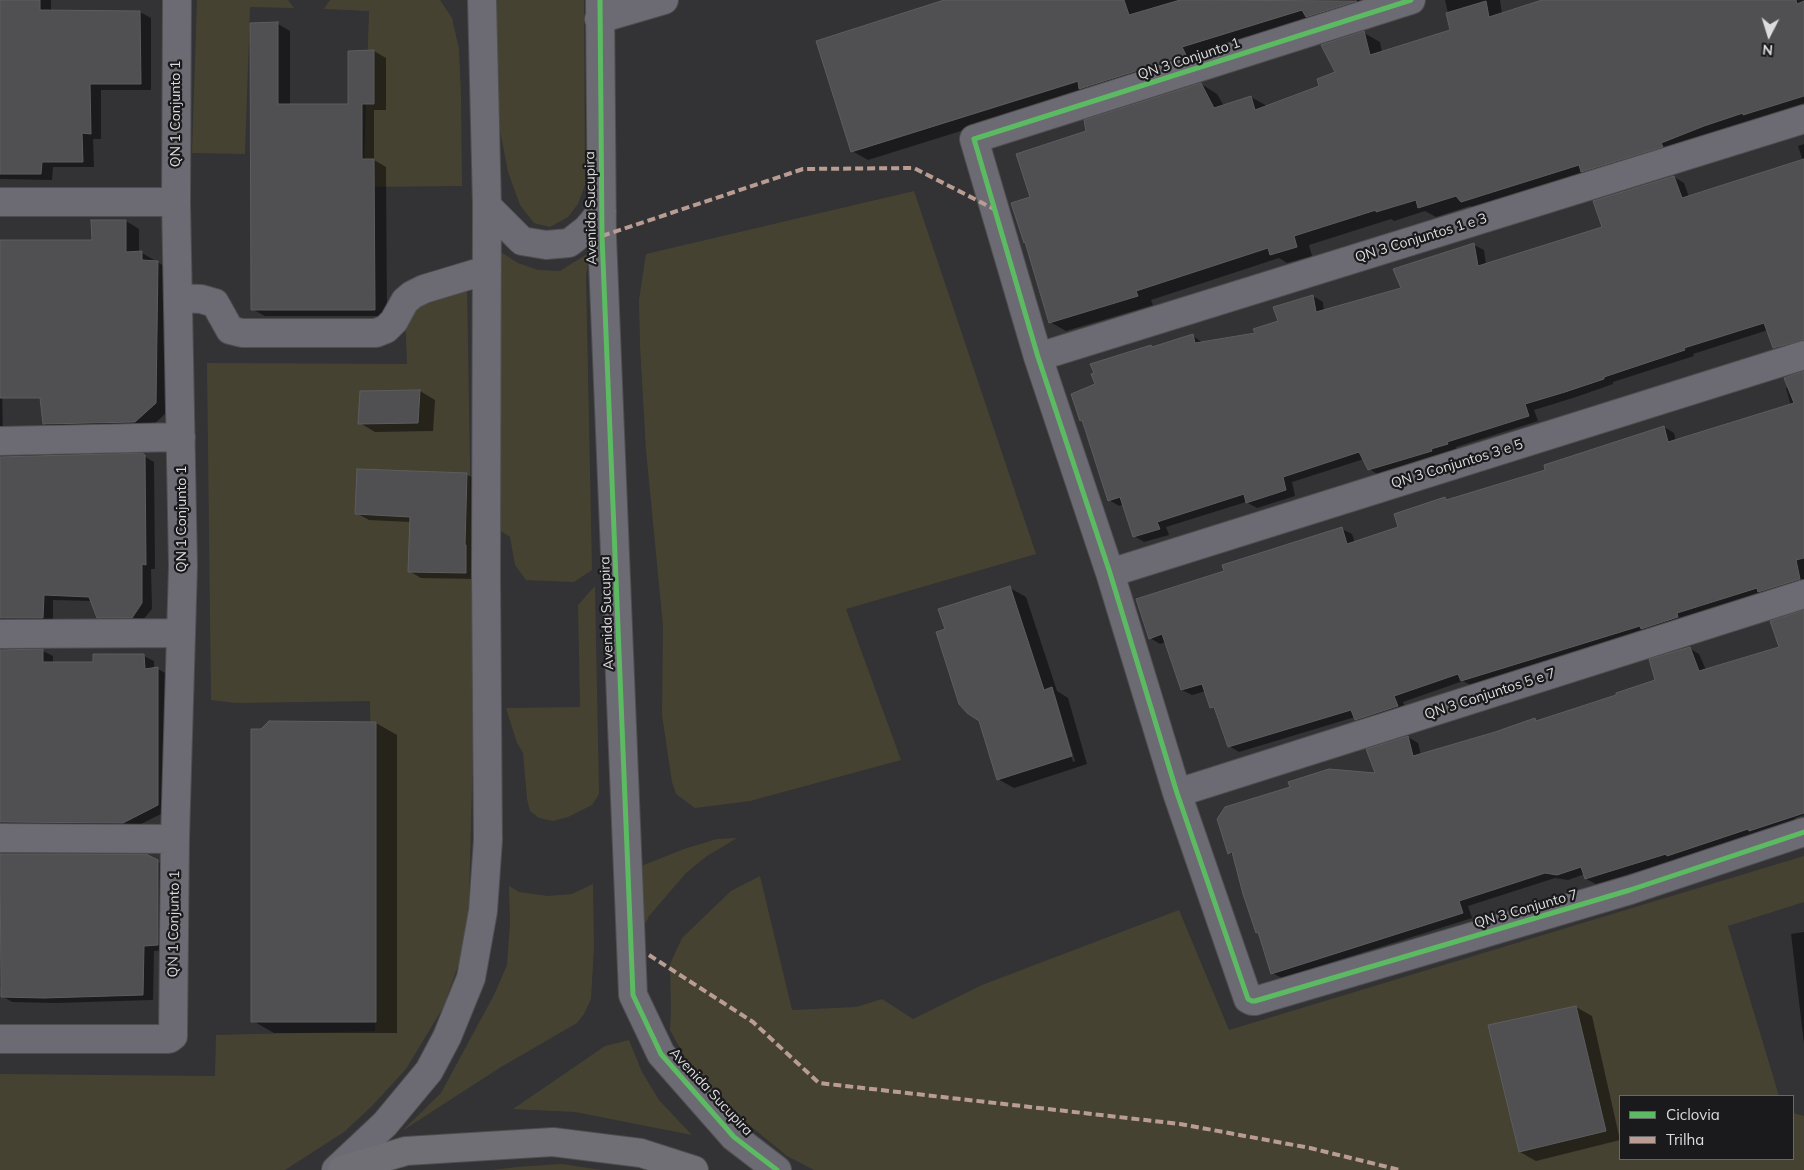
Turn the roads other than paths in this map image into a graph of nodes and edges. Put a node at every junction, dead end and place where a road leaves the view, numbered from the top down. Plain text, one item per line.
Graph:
1 (177, 0) edge
2 (482, 0) edge
3 (664, 0) edge
4 (1411, 0) edge
5 (600, 9) edge
6 (1804, 119) edge
7 (0, 202) edge
8 (176, 202) junction
9 (487, 206) junction
10 (602, 212) junction
11 (487, 270) junction
12 (178, 298) junction
13 (1804, 355) edge
14 (1038, 357) junction
15 (181, 437) junction
16 (0, 441) edge
17 (1110, 573) junction
18 (1804, 594) edge
19 (181, 633) junction
20 (0, 634) edge
21 (1177, 793) junction
22 (1804, 832) edge
23 (0, 838) edge
24 (175, 839) junction
25 (0, 1040) edge
26 (336, 1170) edge
27 (342, 1170) edge
28 (694, 1170) edge
29 (777, 1170) edge

1 - 8 street, QN 1 Conjunto 1
2 - 9 street
3 - 5 street
4 - 14 street, QN 3 Conjunto 1
5 - 10 street, Avenida Sucupira
6 - 14 street, QN 3 Conjuntos 1 e 3
7 - 8 street
8 - 12 street, QN 1 Conjunto 1
9 - 10 street
9 - 11 street
10 - 29 street, Avenida Sucupira
11 - 12 street
11 - 26 street
12 - 15 street, QN 1 Conjunto 1
13 - 17 street, QN 3 Conjuntos 3 e 5
14 - 17 street
15 - 16 street
15 - 19 street, QN 1 Conjunto 1
17 - 21 street
18 - 21 street, QN 3 Conjuntos 5 e 7
19 - 20 street
19 - 24 street, QN 1 Conjunto 1
21 - 22 street, QN 3 Conjunto 7
23 - 24 street
24 - 25 street, QN 1 Conjunto 1
27 - 28 highway

